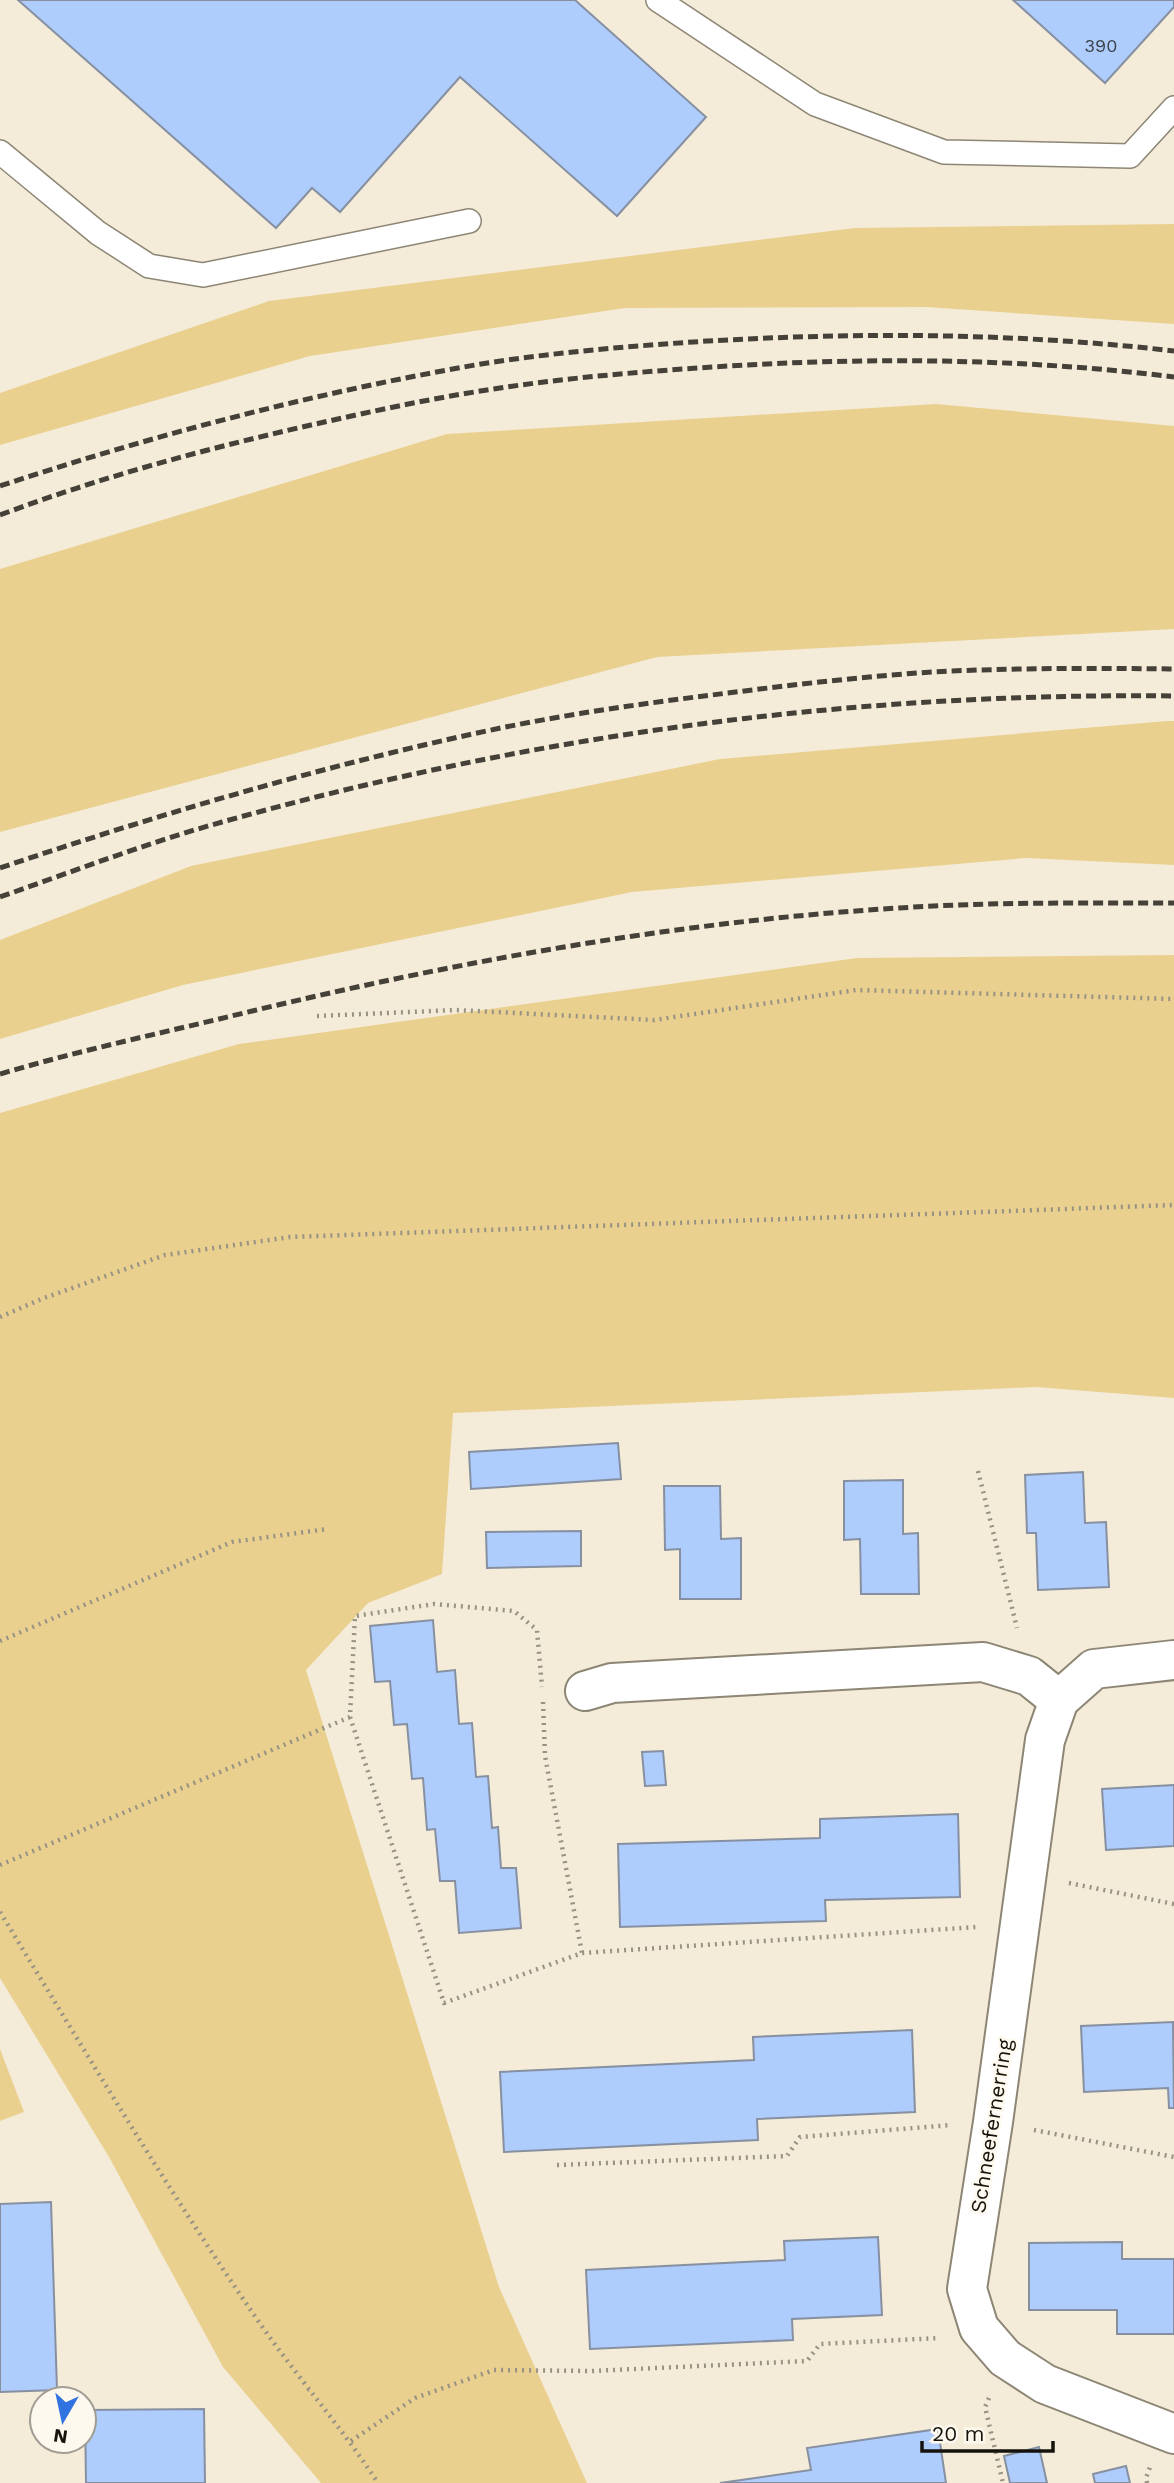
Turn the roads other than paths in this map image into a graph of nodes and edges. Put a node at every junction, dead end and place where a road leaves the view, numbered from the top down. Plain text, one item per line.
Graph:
1 (658, 0) edge
2 (1174, 108) edge
3 (0, 152) edge
4 (469, 221) dead end
5 (1174, 1660) edge
6 (585, 1691) road end
7 (1059, 1700) junction
8 (1174, 2434) edge

1 - 2 lane
3 - 4 lane
5 - 7 street, Schneefernerring
6 - 7 street
7 - 8 street, Schneefernerring

